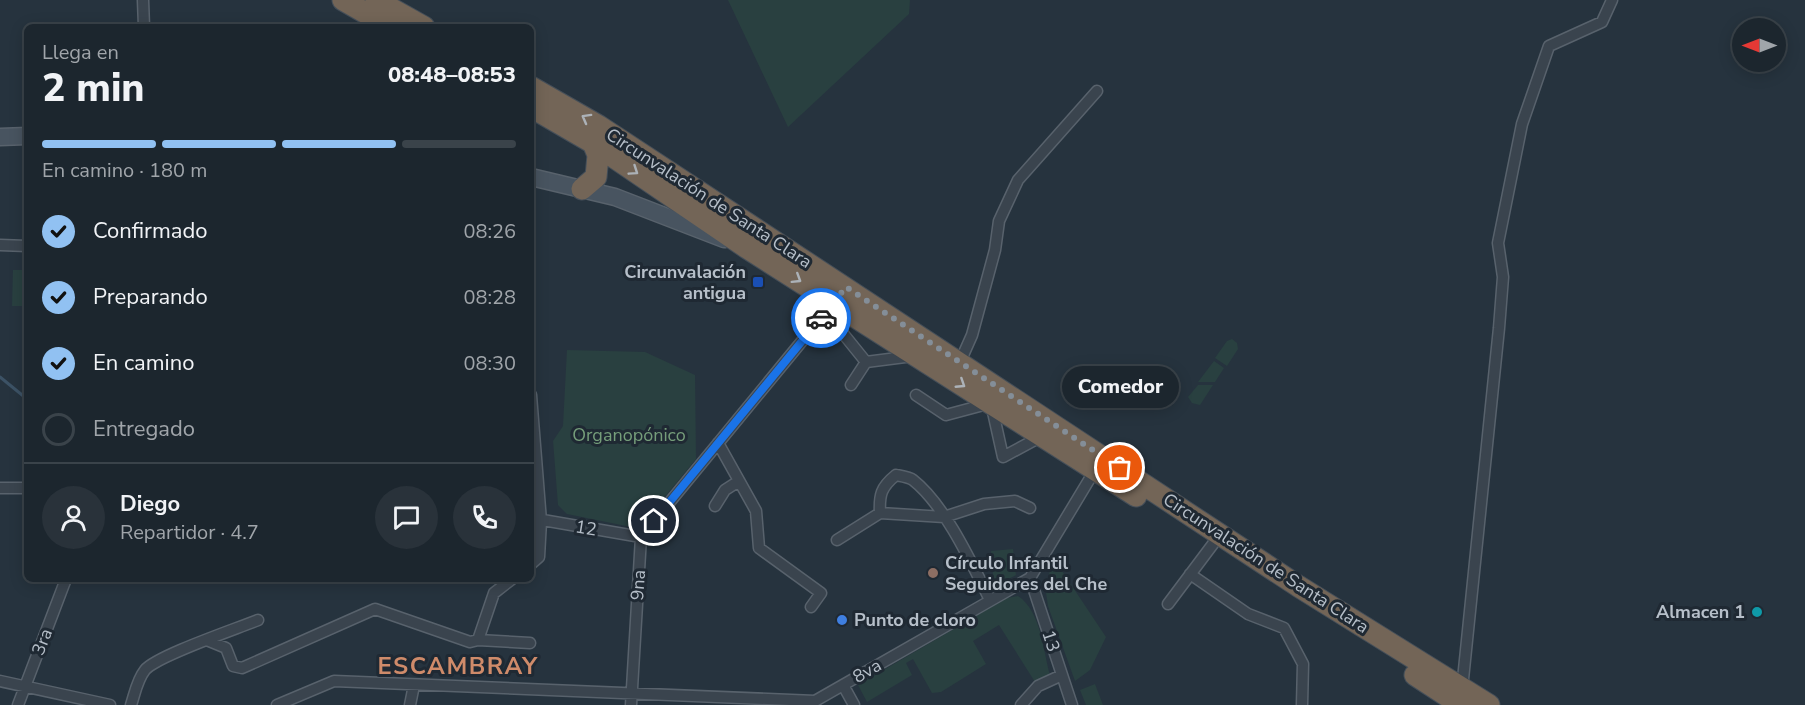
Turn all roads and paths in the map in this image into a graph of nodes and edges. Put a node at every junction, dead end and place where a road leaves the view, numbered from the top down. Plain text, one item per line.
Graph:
1 (143, 0) edge
2 (343, 0) edge
3 (376, 0) edge
4 (1612, 0) edge
5 (144, 24) edge
6 (385, 24) edge
7 (419, 24) edge
8 (534, 89) edge
9 (1097, 91) dead end
10 (534, 109) edge
11 (24, 136) edge
12 (0, 137) edge
13 (593, 142) junction
14 (534, 178) edge
15 (582, 189) junction
16 (0, 245) edge
17 (24, 246) edge
18 (747, 248) junction
19 (840, 295) junction
20 (916, 356) junction
21 (866, 362) junction
22 (960, 362) junction
23 (851, 385) dead end
24 (916, 394) dead end
25 (991, 403) junction
26 (1042, 436) junction
27 (718, 443) junction
28 (534, 469) edge
29 (1095, 470) junction
30 (739, 480) junction
31 (0, 488) edge
32 (24, 488) edge
33 (715, 506) dead end
34 (1030, 508) dead end
35 (880, 513) junction
36 (944, 517) junction
37 (536, 519) edge
38 (641, 537) junction
39 (837, 540) dead end
40 (1213, 544) junction
41 (534, 561) edge
42 (1190, 574) junction
43 (1269, 574) junction
44 (1030, 578) junction
45 (65, 582) edge
46 (508, 582) edge
47 (990, 600) junction
48 (1168, 604) dead end
49 (811, 608) dead end
50 (258, 620) dead end
51 (227, 633) junction
52 (478, 640) junction
53 (209, 641) junction
54 (530, 643) dead end
55 (226, 648) junction
56 (1062, 675) junction
57 (0, 681) edge
58 (414, 685) junction
59 (843, 685) junction
60 (25, 686) junction
61 (631, 693) junction
62 (1461, 699) edge
63 (815, 703) edge
64 (18, 705) edge
65 (110, 705) edge
66 (131, 705) edge
67 (277, 705) edge
68 (410, 705) edge
69 (632, 705) edge
70 (855, 705) edge
71 (1021, 705) edge
72 (1072, 705) edge
73 (1302, 705) edge
74 (1489, 705) edge

1 - 5 street
2 - 6 highway
3 - 7 highway
4 - 62 street
19 -> 8 highway, Circunvalación de Santa Clara
9 - 22 street
10 - 13 highway, Circunvalación de Santa Clara
11 - 12 street
13 - 15 highway
13 -> 18 highway, Circunvalación de Santa Clara
14 - 15 street
15 - 18 street
16 - 17 street
18 -> 19 highway, Circunvalación de Santa Clara
19 - 20 highway, Circunvalación de Santa Clara
19 - 21 street
19 - 22 highway, Circunvalación de Santa Clara
19 - 27 street
20 - 21 street
20 -> 25 highway, Circunvalación de Santa Clara
21 - 23 street
22 - 43 highway, Circunvalación de Santa Clara
24 - 25 street
25 - 26 highway, Circunvalación de Santa Clara
25 - 26 street
26 - 29 highway, Circunvalación de Santa Clara
27 - 30 street
27 - 38 street
28 - 37 street
29 - 40 highway, Circunvalación de Santa Clara
29 - 44 street
30 - 33 street
30 - 49 street
31 - 32 street
34 - 36 street
35 - 36 street
35 - 36 street
35 - 39 street
36 - 47 street
37 - 38 street, 12
37 - 41 street
38 - 61 street, 9na
40 - 42 street
40 - 43 highway, Circunvalación de Santa Clara
42 - 48 street
42 - 73 street
43 - 62 highway, Circunvalación de Santa Clara
44 - 47 street, 8va
44 - 56 street, 13
45 - 60 street, 3ra
46 - 52 street
47 - 59 street, 8va
50 - 51 street
51 - 53 street
51 - 55 street
52 - 54 street
52 - 55 street
53 - 55 street
53 - 66 street
56 - 71 street
56 - 72 street, 13
57 - 60 street
58 - 61 street, 8va
58 - 67 street, 8va
58 - 68 street
59 - 63 street, 8va
59 - 70 street
60 - 64 street, 3ra
60 - 65 street
61 - 63 street, 8va
61 - 69 street, 9na
62 - 74 highway, Circunvalación de Santa Clara

